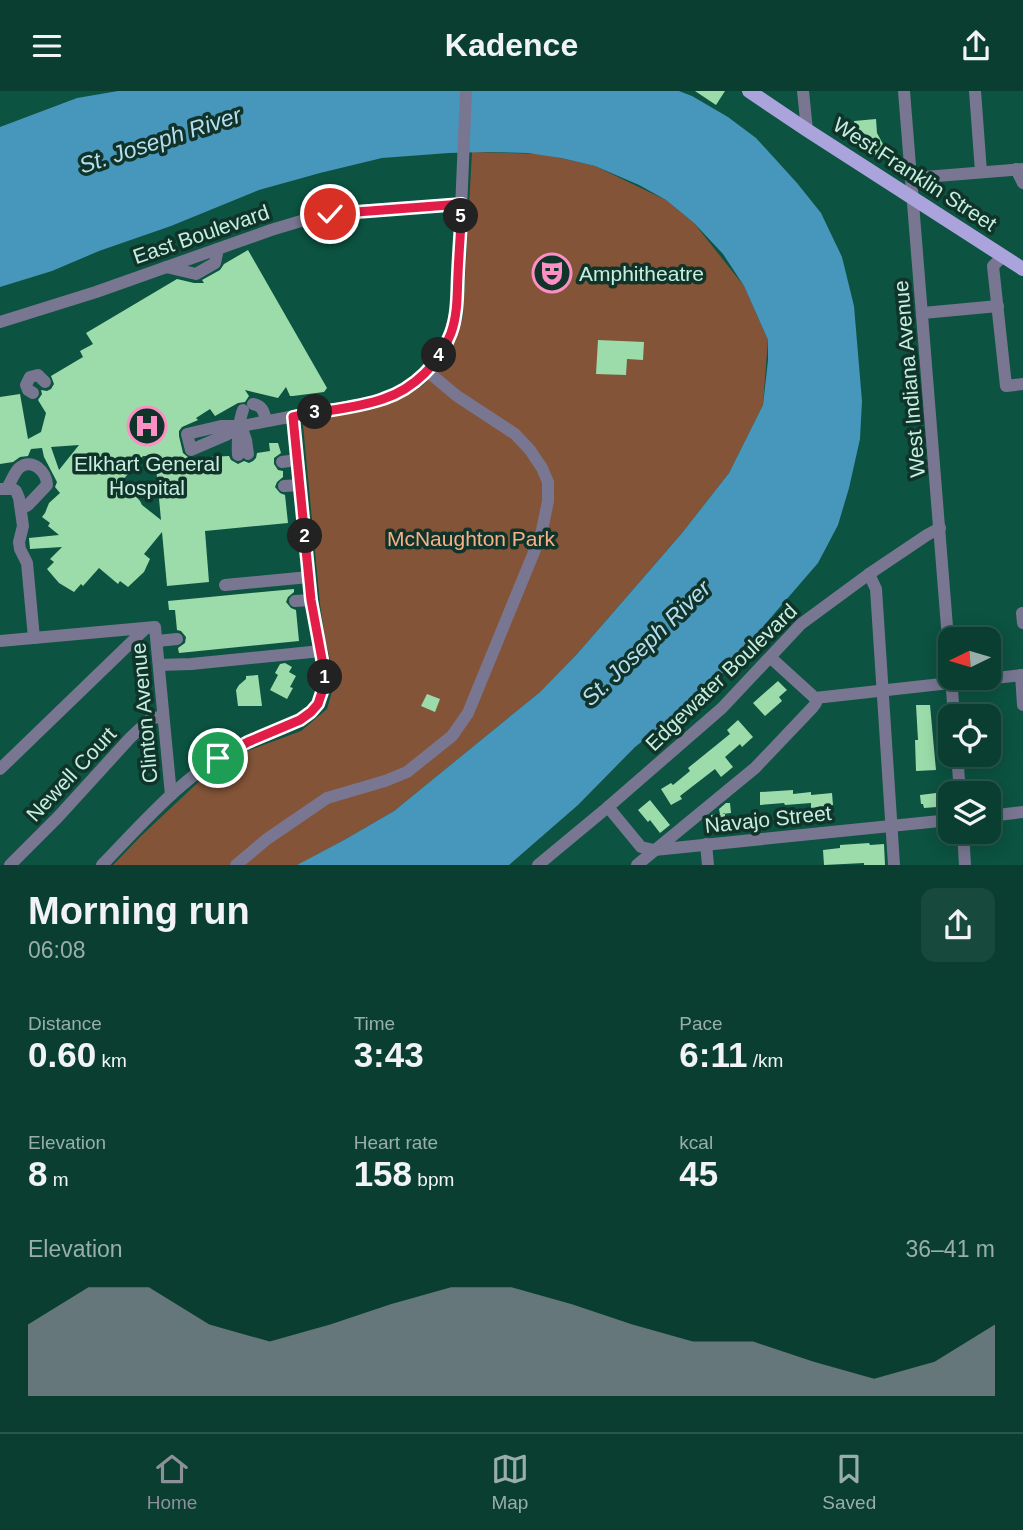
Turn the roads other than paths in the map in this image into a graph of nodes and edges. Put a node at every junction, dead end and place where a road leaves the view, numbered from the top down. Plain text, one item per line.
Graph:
1 (466, 91) edge
2 (749, 91) edge
3 (803, 91) edge
4 (904, 91) edge
5 (975, 91) edge
6 (807, 130) junction
7 (1019, 169) edge
8 (981, 172) junction
9 (912, 178) junction
10 (1023, 183) edge
11 (914, 198) junction
12 (462, 204) junction
13 (1003, 255) junction
14 (1023, 269) edge
15 (998, 306) junction
16 (923, 313) junction
17 (0, 322) edge
18 (427, 371) junction
19 (45, 382) dead end
20 (1023, 384) edge
21 (33, 393) dead end
22 (293, 417) junction
23 (266, 421) junction
24 (241, 426) junction
25 (243, 454) dead end
26 (298, 460) junction
27 (282, 462) dead end
28 (300, 485) junction
29 (284, 486) dead end
30 (3, 488) edge
31 (21, 509) junction
32 (940, 528) junction
33 (869, 575) junction
34 (309, 577) junction
35 (225, 585) dead end
36 (311, 600) junction
37 (295, 601) dead end
38 (1022, 613) edge
39 (1023, 623) edge
40 (151, 627) junction
41 (947, 627) edge
42 (34, 638) junction
43 (177, 639) dead end
44 (0, 641) edge
45 (157, 641) junction
46 (321, 651) junction
47 (771, 658) junction
48 (159, 665) junction
49 (1022, 675) edge
50 (1001, 676) edge
51 (938, 685) edge
52 (883, 690) junction
53 (815, 698) junction
54 (1023, 705) edge
55 (163, 717) junction
56 (0, 769) edge
57 (171, 795) junction
58 (608, 807) junction
59 (1023, 812) edge
60 (1001, 815) edge
61 (938, 821) edge
62 (892, 826) junction
63 (706, 844) junction
64 (964, 844) edge
65 (654, 850) junction
66 (10, 865) edge
67 (102, 865) edge
68 (236, 865) edge
69 (538, 865) edge
70 (637, 865) edge
71 (708, 865) edge
72 (894, 865) edge
73 (965, 865) edge

1 - 12 street
2 - 6 main road, West Franklin Street
3 - 6 street
4 - 9 street, West Indiana Avenue
5 - 8 street
6 - 11 main road, West Franklin Street
7 - 8 street
7 - 10 street
8 - 9 street
9 - 11 street, West Indiana Avenue
11 - 13 main road, West Franklin Street
11 - 16 street, West Indiana Avenue
12 - 17 street, East Boulevard
12 - 18 street
13 - 14 main road, West Franklin Street
13 - 15 street
15 - 16 street
15 - 20 street
16 - 32 street, West Indiana Avenue
18 - 22 street
18 - 68 street
19 - 21 street
22 - 23 street
22 - 26 street
23 - 24 street
23 - 24 street
24 - 25 street
26 - 27 street
26 - 28 street
28 - 29 street
28 - 34 street
30 - 31 street
30 - 31 street
31 - 42 street
32 - 33 street, Edgewater Boulevard
32 - 41 street, West Indiana Avenue
33 - 47 street, Edgewater Boulevard
33 - 52 street
34 - 35 street
34 - 36 street
36 - 37 street
36 - 46 street
38 - 39 street
40 - 42 street
40 - 45 street, Clinton Avenue
40 - 56 street
42 - 44 street
43 - 45 street
45 - 48 street, Clinton Avenue
46 - 48 street
46 - 57 street
47 - 53 street
47 - 58 street, Edgewater Boulevard
48 - 55 street, Clinton Avenue
49 - 50 street
49 - 54 street
51 - 52 street
52 - 53 street
52 - 62 street
53 - 65 street
55 - 57 street, Clinton Avenue
55 - 66 street, Newell Court
57 - 67 street
58 - 65 street
58 - 69 street, Edgewater Boulevard
59 - 60 street
61 - 62 street, Navajo Street
62 - 63 street, Navajo Street
62 - 72 street
63 - 65 street, Navajo Street
63 - 71 street
64 - 73 street
65 - 70 street

